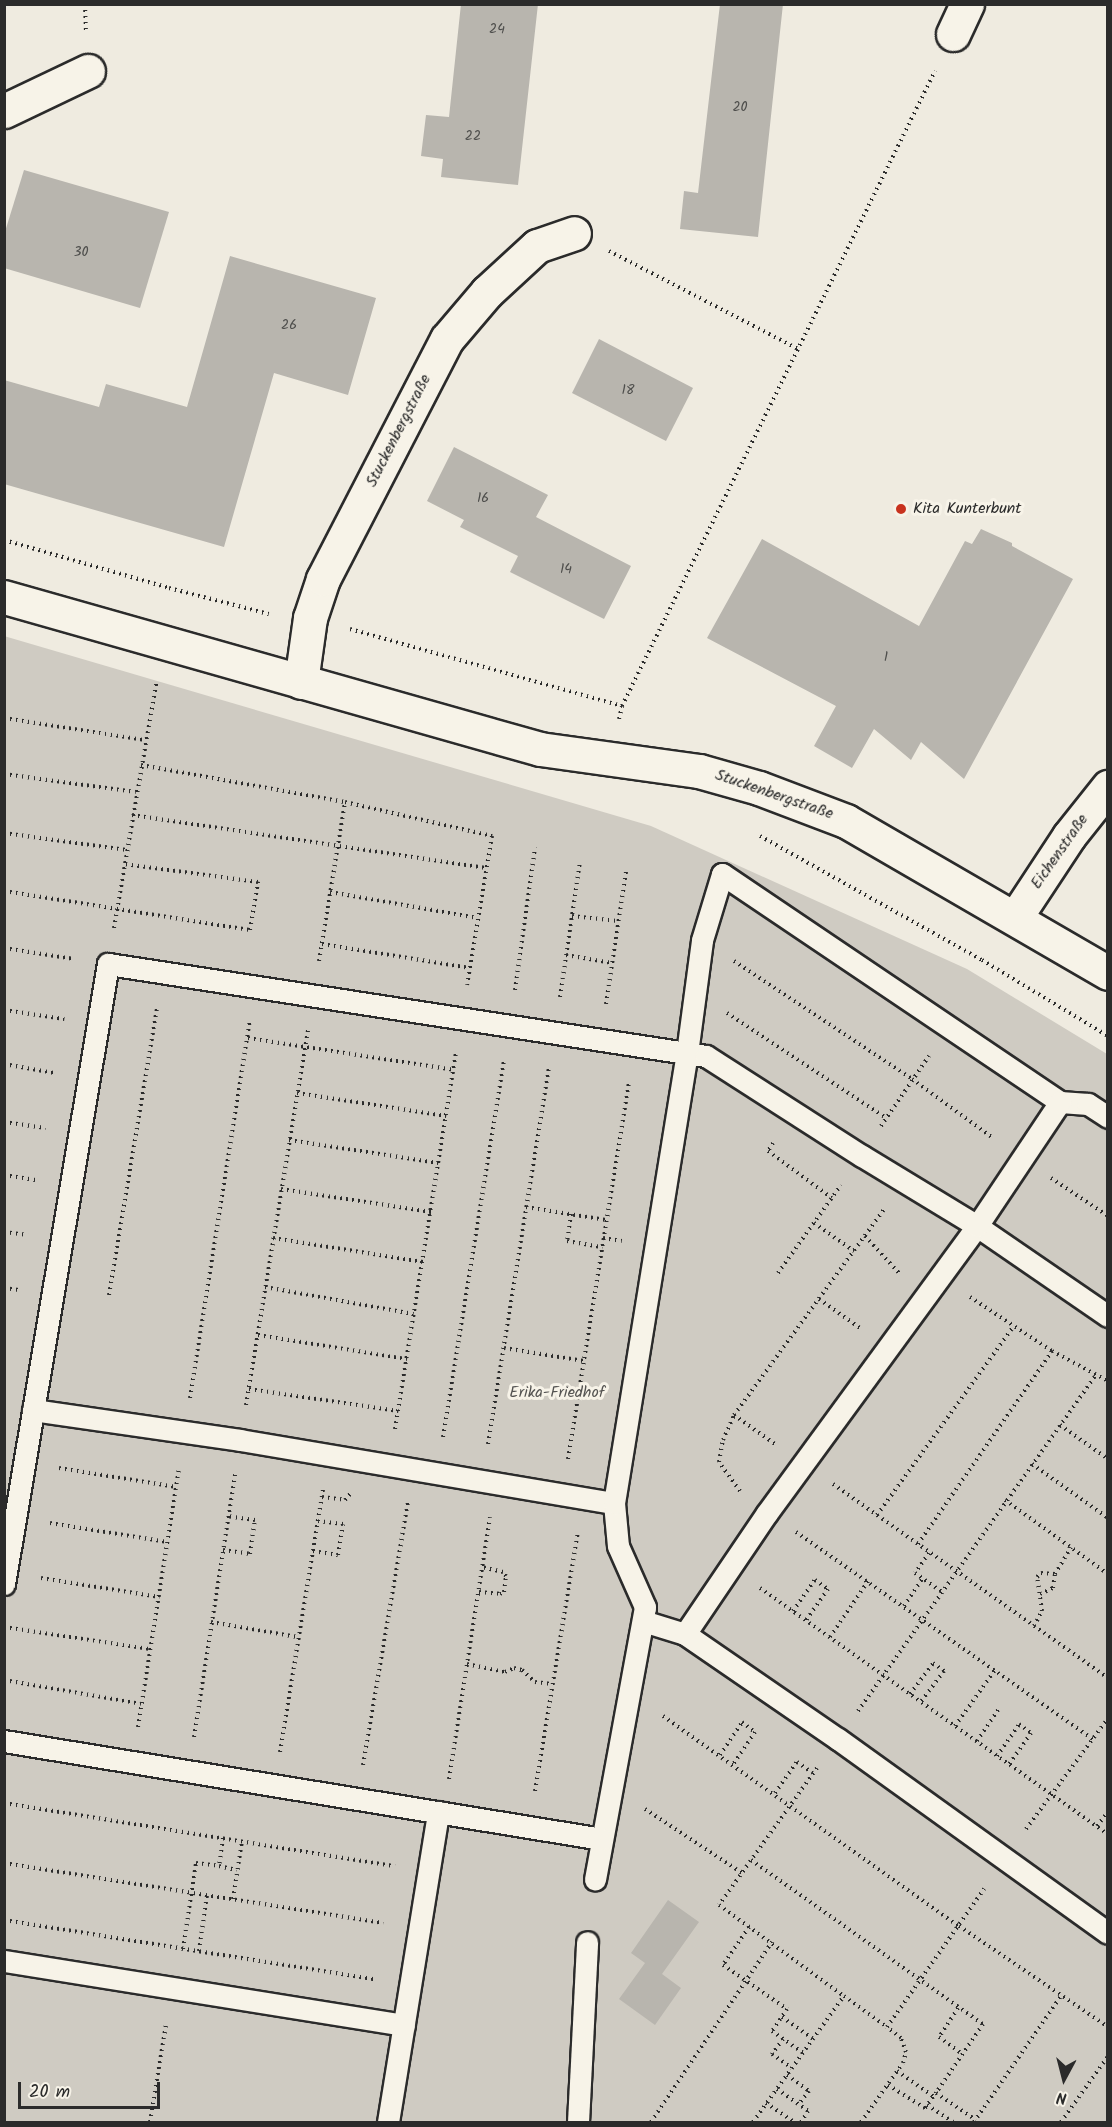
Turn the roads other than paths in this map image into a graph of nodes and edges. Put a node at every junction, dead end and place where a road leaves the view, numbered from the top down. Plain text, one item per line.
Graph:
1 (967, 4) edge
2 (953, 34) road end
3 (88, 71) dead end
4 (4, 111) edge
5 (574, 233) road end
6 (4, 597) edge
7 (301, 682) junction
8 (1107, 787) edge
9 (1015, 918) junction
10 (1107, 973) edge
11 (687, 1053) junction
12 (1060, 1102) junction
13 (1107, 1117) edge
14 (977, 1226) junction
15 (1107, 1316) edge
16 (33, 1410) junction
17 (614, 1503) junction
18 (5, 1578) edge
19 (643, 1621) junction
20 (685, 1634) junction
21 (4, 1741) edge
22 (441, 1812) junction
23 (602, 1839) junction
24 (595, 1879) dead end
25 (1107, 1933) edge
26 (587, 1942) dead end
27 (4, 1961) edge
28 (404, 2025) junction
29 (388, 2122) edge
30 (578, 2122) edge

1 - 2 street
3 - 4 street
5 - 7 street, Stuckenbergstraße
6 - 7 street, Stuckenbergstraße
7 - 9 street, Stuckenbergstraße
8 - 9 street, Eichenstraße
9 - 10 street, Stuckenbergstraße
11 - 12 lane
11 - 14 lane
11 - 16 lane
11 - 17 lane
12 - 13 lane
12 - 14 lane
14 - 15 lane
14 - 20 lane
16 - 17 lane
16 - 18 lane
17 - 19 lane
19 - 20 lane
19 - 23 lane
20 - 25 lane
21 - 22 lane
22 - 23 lane
22 - 28 lane
23 - 24 lane
26 - 30 lane
27 - 28 lane
28 - 29 lane

